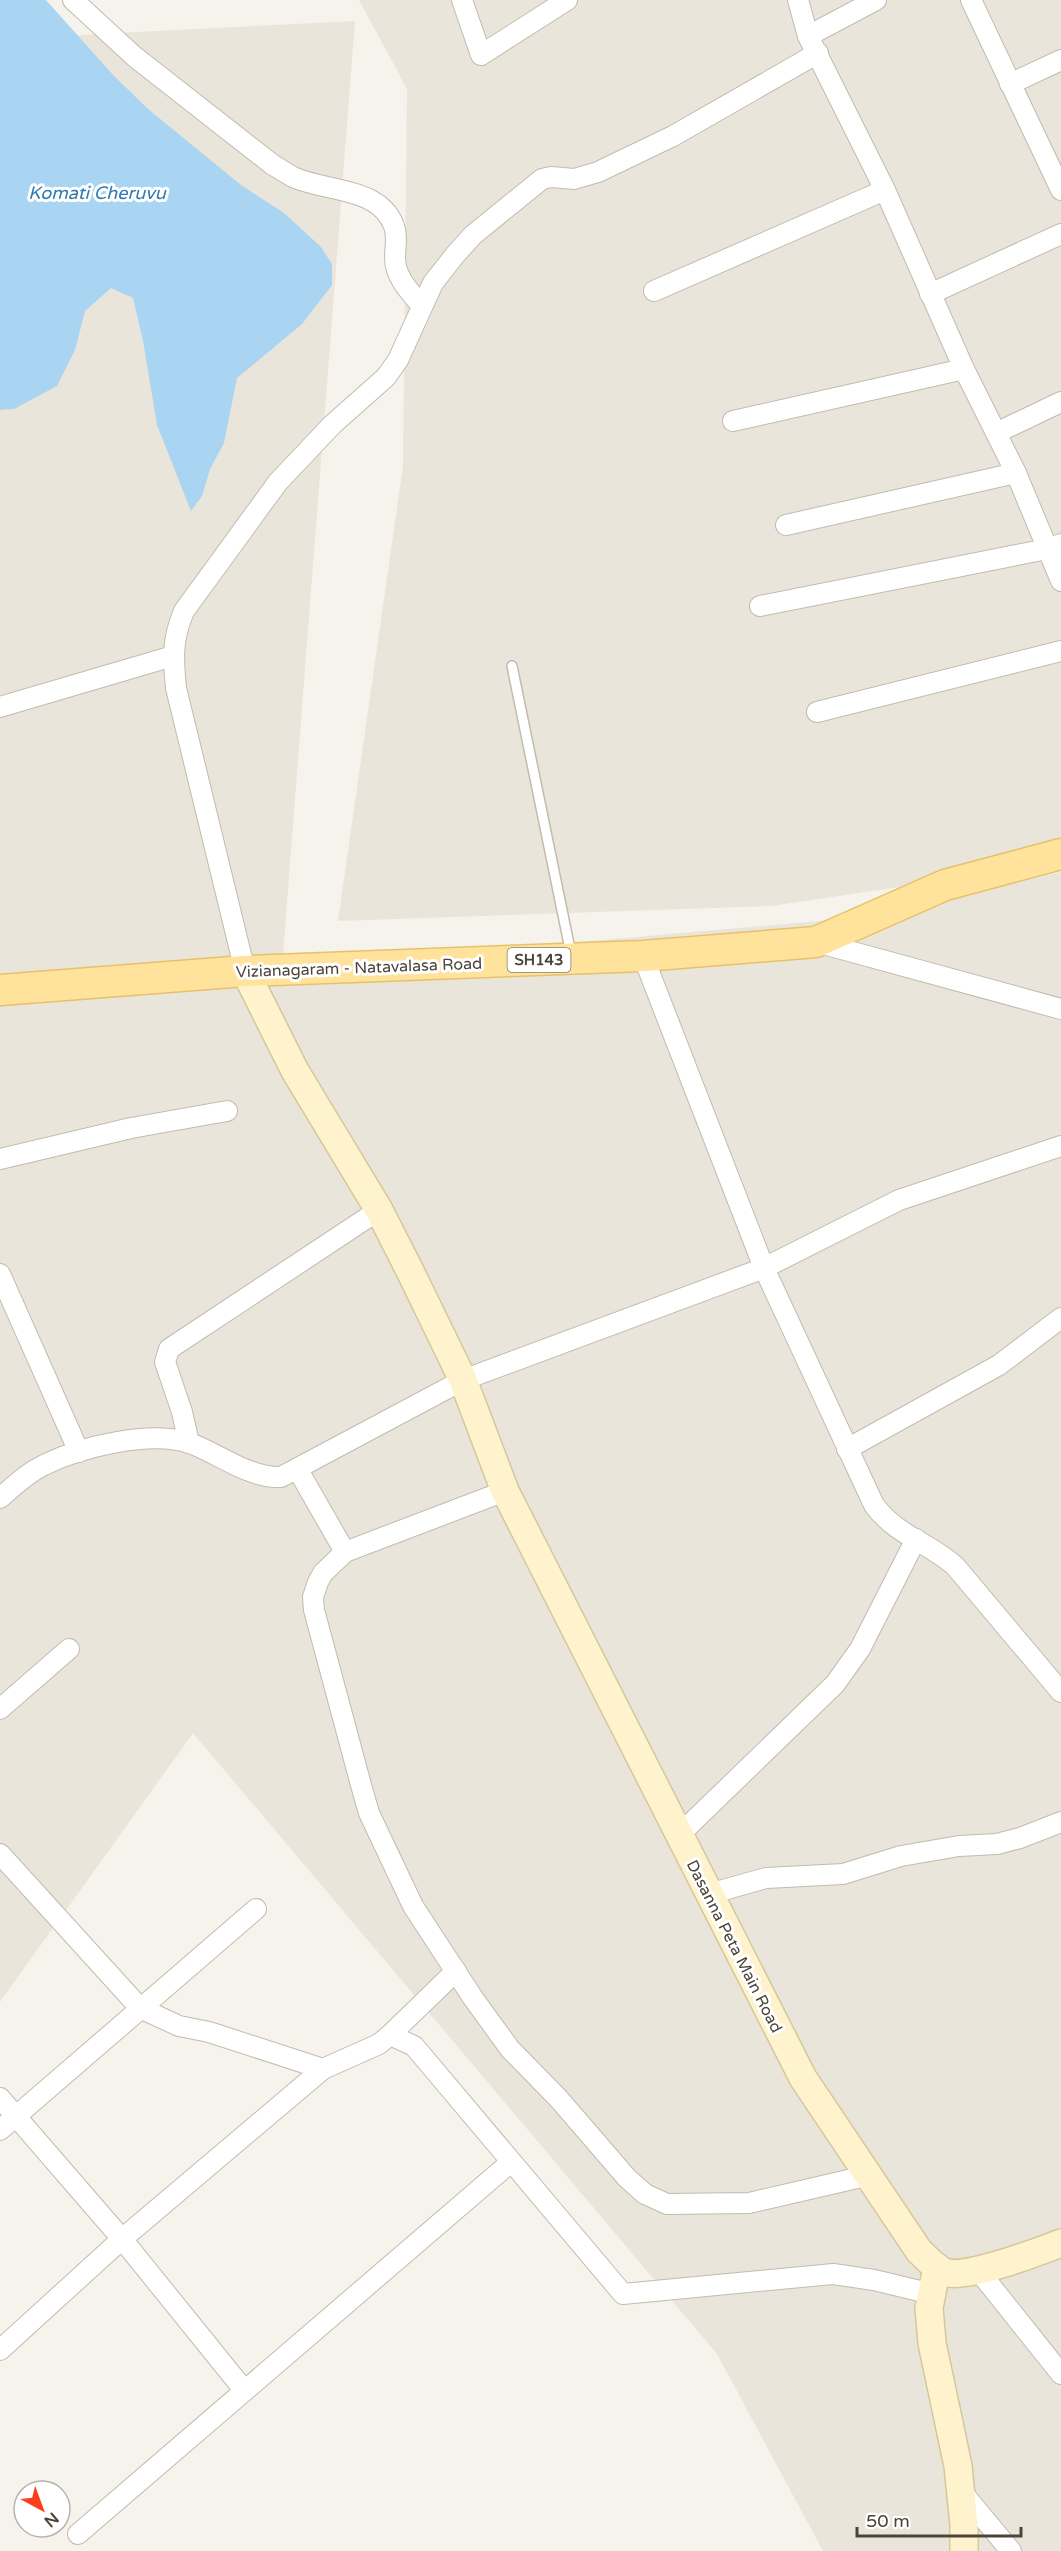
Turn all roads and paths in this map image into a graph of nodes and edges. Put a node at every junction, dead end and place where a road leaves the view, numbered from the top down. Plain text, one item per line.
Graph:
1 (73, 0) edge
2 (462, 0) edge
3 (567, 0) edge
4 (798, 0) edge
5 (876, 0) edge
6 (971, 0) edge
7 (813, 44) junction
8 (1061, 60) edge
9 (1010, 84) junction
10 (885, 190) junction
11 (1061, 190) edge
12 (1061, 234) edge
13 (654, 291) dead end
14 (930, 294) junction
15 (422, 306) junction
16 (964, 369) junction
17 (1061, 402) edge
18 (733, 421) dead end
19 (996, 433) junction
20 (1016, 473) junction
21 (786, 525) dead end
22 (1054, 547) edge
23 (1061, 580) edge
24 (760, 606) dead end
25 (1061, 651) edge
26 (173, 656) junction
27 (512, 666) dead end
28 (0, 707) edge
29 (817, 712) dead end
30 (1061, 854) edge
31 (816, 942) junction
32 (643, 956) junction
33 (572, 958) junction
34 (245, 972) junction
35 (0, 990) edge
36 (1061, 1009) edge
37 (227, 1111) dead end
38 (1061, 1146) edge
39 (0, 1159) edge
40 (379, 1210) junction
41 (764, 1268) junction
42 (0, 1274) edge
43 (1061, 1318) edge
44 (463, 1380) junction
45 (189, 1443) junction
46 (847, 1449) junction
47 (79, 1452) junction
48 (298, 1470) junction
49 (505, 1491) junction
50 (0, 1498) edge
51 (916, 1539) junction
52 (345, 1552) junction
53 (69, 1649) dead end
54 (1057, 1678) edge
55 (0, 1708) edge
56 (1061, 1822) edge
57 (679, 1835) junction
58 (0, 1854) edge
59 (709, 1894) junction
60 (256, 1909) dead end
61 (456, 1971) junction
62 (140, 2008) junction
63 (390, 2035) junction
64 (323, 2069) junction
65 (0, 2098) edge
66 (16, 2116) junction
67 (0, 2130) edge
68 (511, 2162) junction
69 (870, 2175) junction
70 (122, 2239) junction
71 (1061, 2243) edge
72 (937, 2267) junction
73 (978, 2270) junction
74 (932, 2294) junction
75 (0, 2350) edge
76 (1061, 2374) edge
77 (244, 2391) junction
78 (961, 2491) junction
79 (78, 2534) dead end
80 (964, 2551) edge
81 (1011, 2551) edge

1 - 15 street
2 - 3 street
4 - 7 street
5 - 7 street
6 - 9 street
7 - 10 street
7 - 15 street
8 - 9 street
9 - 11 street
10 - 13 street
10 - 14 street
12 - 14 street
14 - 16 street
15 - 26 street
16 - 18 street
16 - 19 street
17 - 19 street
19 - 20 street
20 - 21 street
20 - 22 street
22 - 23 street
22 - 24 street
25 - 29 street
26 - 28 street
26 - 34 street
27 - 33 lane
30 - 31 main road, Vizianagaram - Natavalasa Road / SH143
31 - 32 main road, Vizianagaram - Natavalasa Road / SH143
31 - 36 street
32 - 33 main road, Vizianagaram - Natavalasa Road / SH143
32 - 41 street
33 - 34 main road, Vizianagaram - Natavalasa Road / SH143
34 - 35 main road, Vizianagaram - Natavalasa Road / SH143
34 - 40 street, Dasanna Peta Main Road
37 - 39 street
38 - 41 street
40 - 44 street, Dasanna Peta Main Road
40 - 45 street
41 - 44 street
41 - 46 street
42 - 47 street
43 - 46 street
44 - 48 street
44 - 49 street, Dasanna Peta Main Road
45 - 47 street
45 - 48 street
46 - 51 street
47 - 50 street
48 - 52 street
49 - 52 street
49 - 57 street, Dasanna Peta Main Road
51 - 54 street
51 - 57 street
52 - 61 street
53 - 55 street
56 - 59 street
57 - 59 street, Dasanna Peta Main Road
58 - 62 street
59 - 69 street, Dasanna Peta Main Road
60 - 62 street
61 - 63 street
61 - 69 street
62 - 64 street
62 - 66 street
63 - 64 street
63 - 68 street
64 - 70 street
65 - 66 street
66 - 67 street
66 - 70 street
68 - 74 street
68 - 77 street
69 - 72 street, Dasanna Peta Main Road
70 - 75 street
70 - 77 street
71 - 73 street
72 - 73 street
72 - 74 street
73 - 76 street
74 - 78 street
77 - 79 street
78 - 80 street
78 - 81 street

